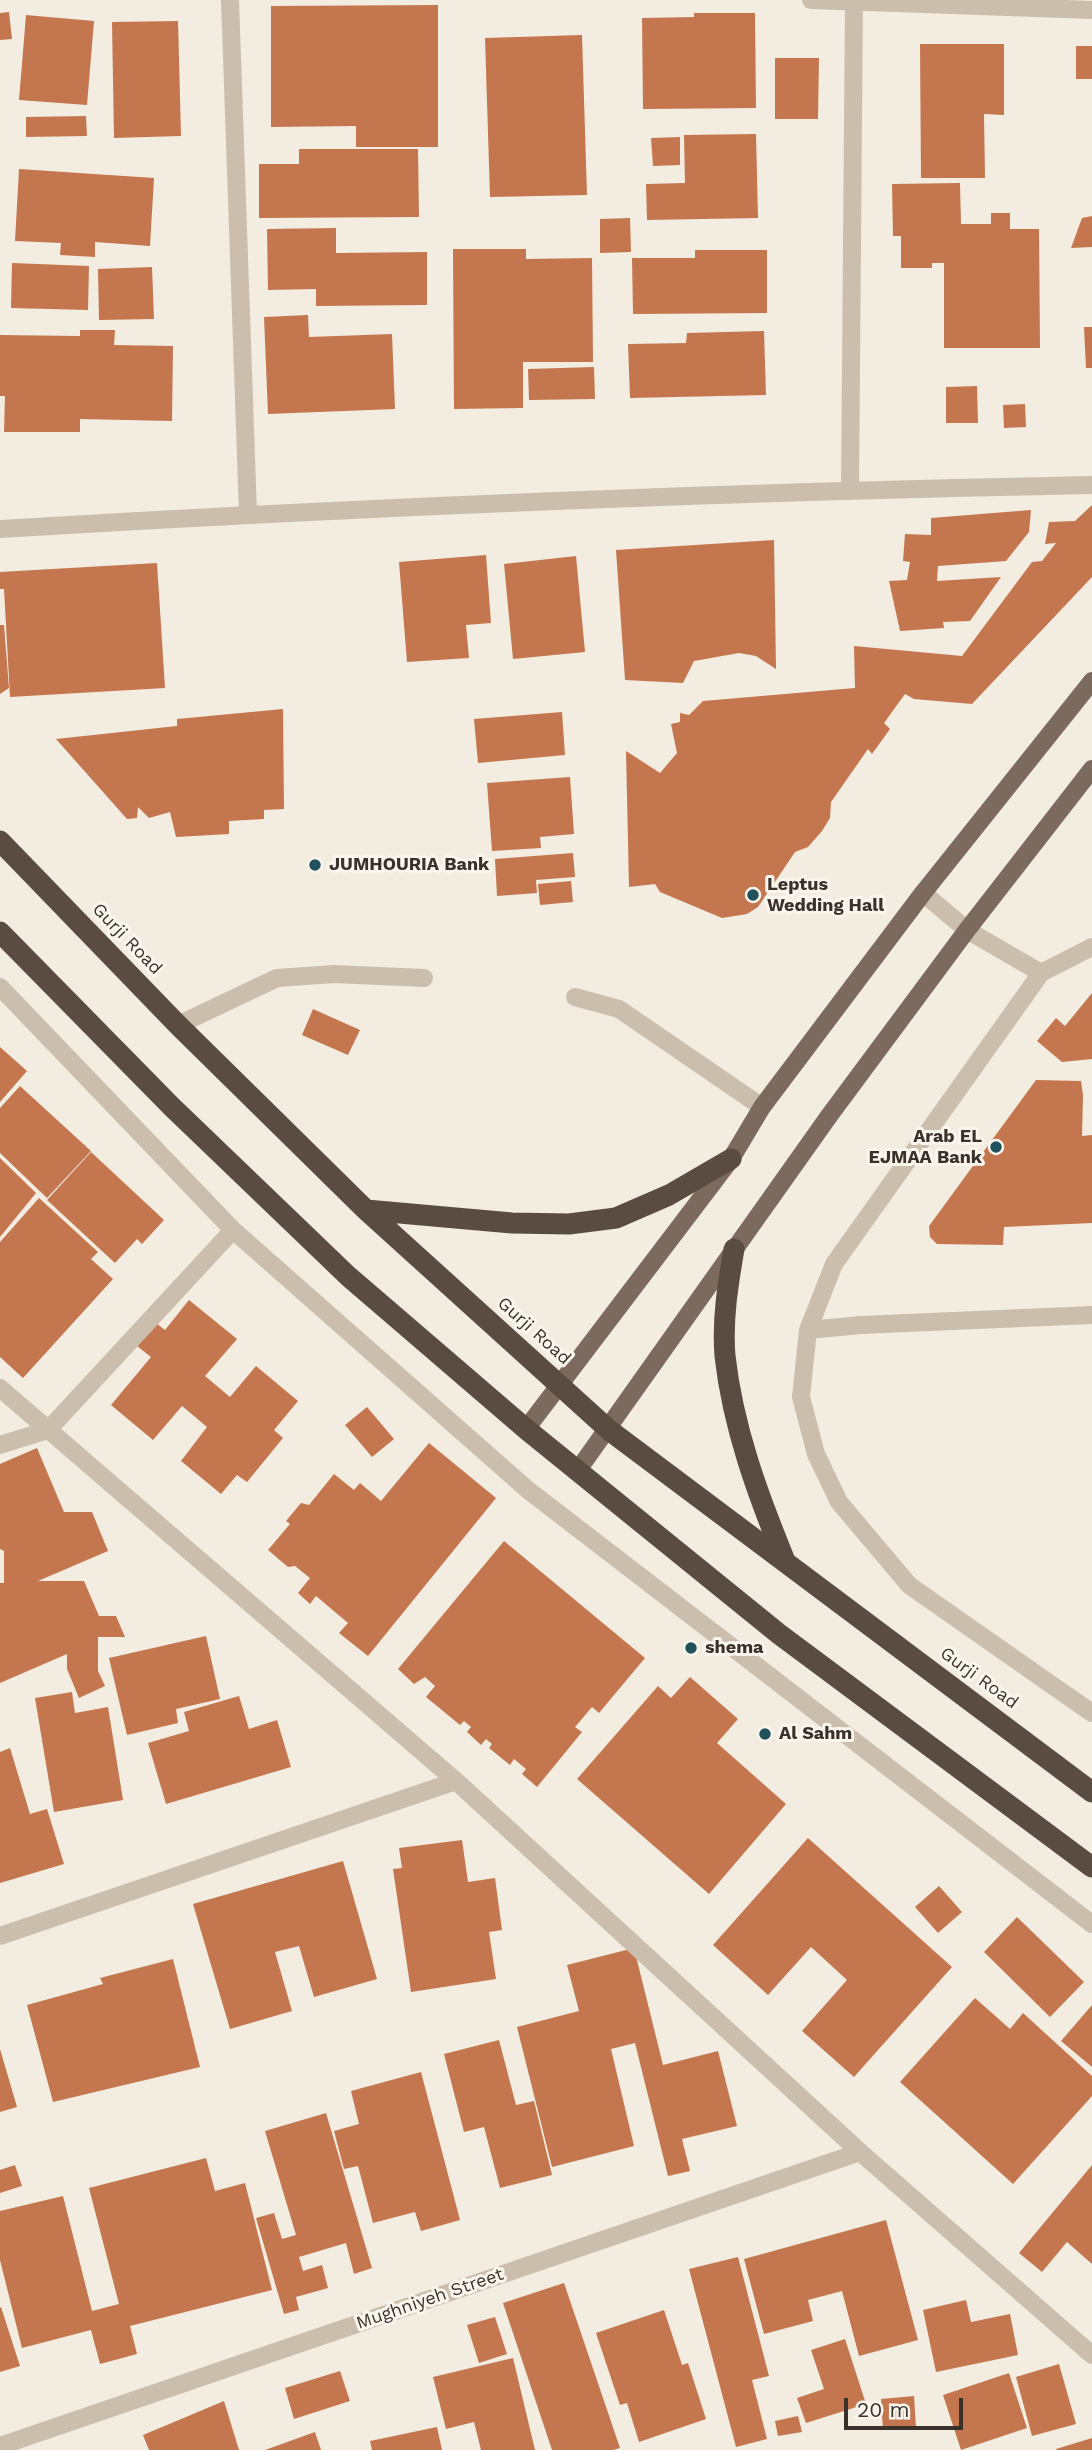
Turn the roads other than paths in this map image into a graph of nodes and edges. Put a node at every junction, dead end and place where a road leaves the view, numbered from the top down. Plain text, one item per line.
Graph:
1 (230, 0) edge
2 (811, 0) edge
3 (854, 1) edge
4 (1092, 10) edge
5 (1092, 485) edge
6 (850, 489) junction
7 (248, 514) junction
8 (0, 529) edge
9 (1092, 681) edge
10 (1092, 769) edge
11 (0, 841) edge
12 (923, 893) junction
13 (967, 930) junction
14 (0, 932) edge
15 (1092, 947) edge
16 (1041, 973) junction
17 (424, 978) dead end
18 (0, 987) edge
19 (576, 997) dead end
20 (178, 1025) junction
21 (762, 1107) junction
22 (731, 1159) junction
23 (366, 1210) junction
24 (233, 1230) junction
25 (734, 1249) junction
26 (1092, 1315) edge
27 (808, 1330) junction
28 (560, 1386) junction
29 (0, 1388) edge
30 (526, 1429) junction
31 (48, 1430) junction
32 (609, 1430) junction
33 (0, 1445) edge
34 (578, 1470) junction
35 (786, 1563) junction
36 (1092, 1713) edge
37 (456, 1780) junction
38 (1092, 1792) edge
39 (1092, 1867) edge
40 (1092, 1924) edge
41 (0, 1936) edge
42 (860, 2152) junction
43 (1092, 2356) edge
44 (0, 2446) edge

1 - 7 street
2 - 3 street
3 - 4 street
3 - 6 street
5 - 6 street
6 - 7 street
7 - 8 street
9 - 12 main road
10 - 13 main road
11 - 20 highway, Gurji Road
12 - 13 street
12 - 21 main road
13 - 16 street
13 - 25 main road
14 - 30 highway
15 - 16 street
16 - 27 street
17 - 20 street
18 - 24 street
19 - 21 street
20 - 23 highway, Gurji Road
21 - 22 main road
22 - 23 highway
22 - 28 main road
23 - 28 highway, Gurji Road
24 - 31 street
24 - 40 street
25 - 32 main road
25 - 35 highway
26 - 27 street
27 - 36 street
28 - 30 main road
28 - 32 highway, Gurji Road
29 - 31 street
30 - 34 highway
31 - 33 street
31 - 37 street
32 - 34 main road
32 - 35 highway, Gurji Road
34 - 39 highway
35 - 38 highway, Gurji Road
37 - 41 street
37 - 42 street
42 - 43 street
42 - 44 street, Mughniyeh Street

